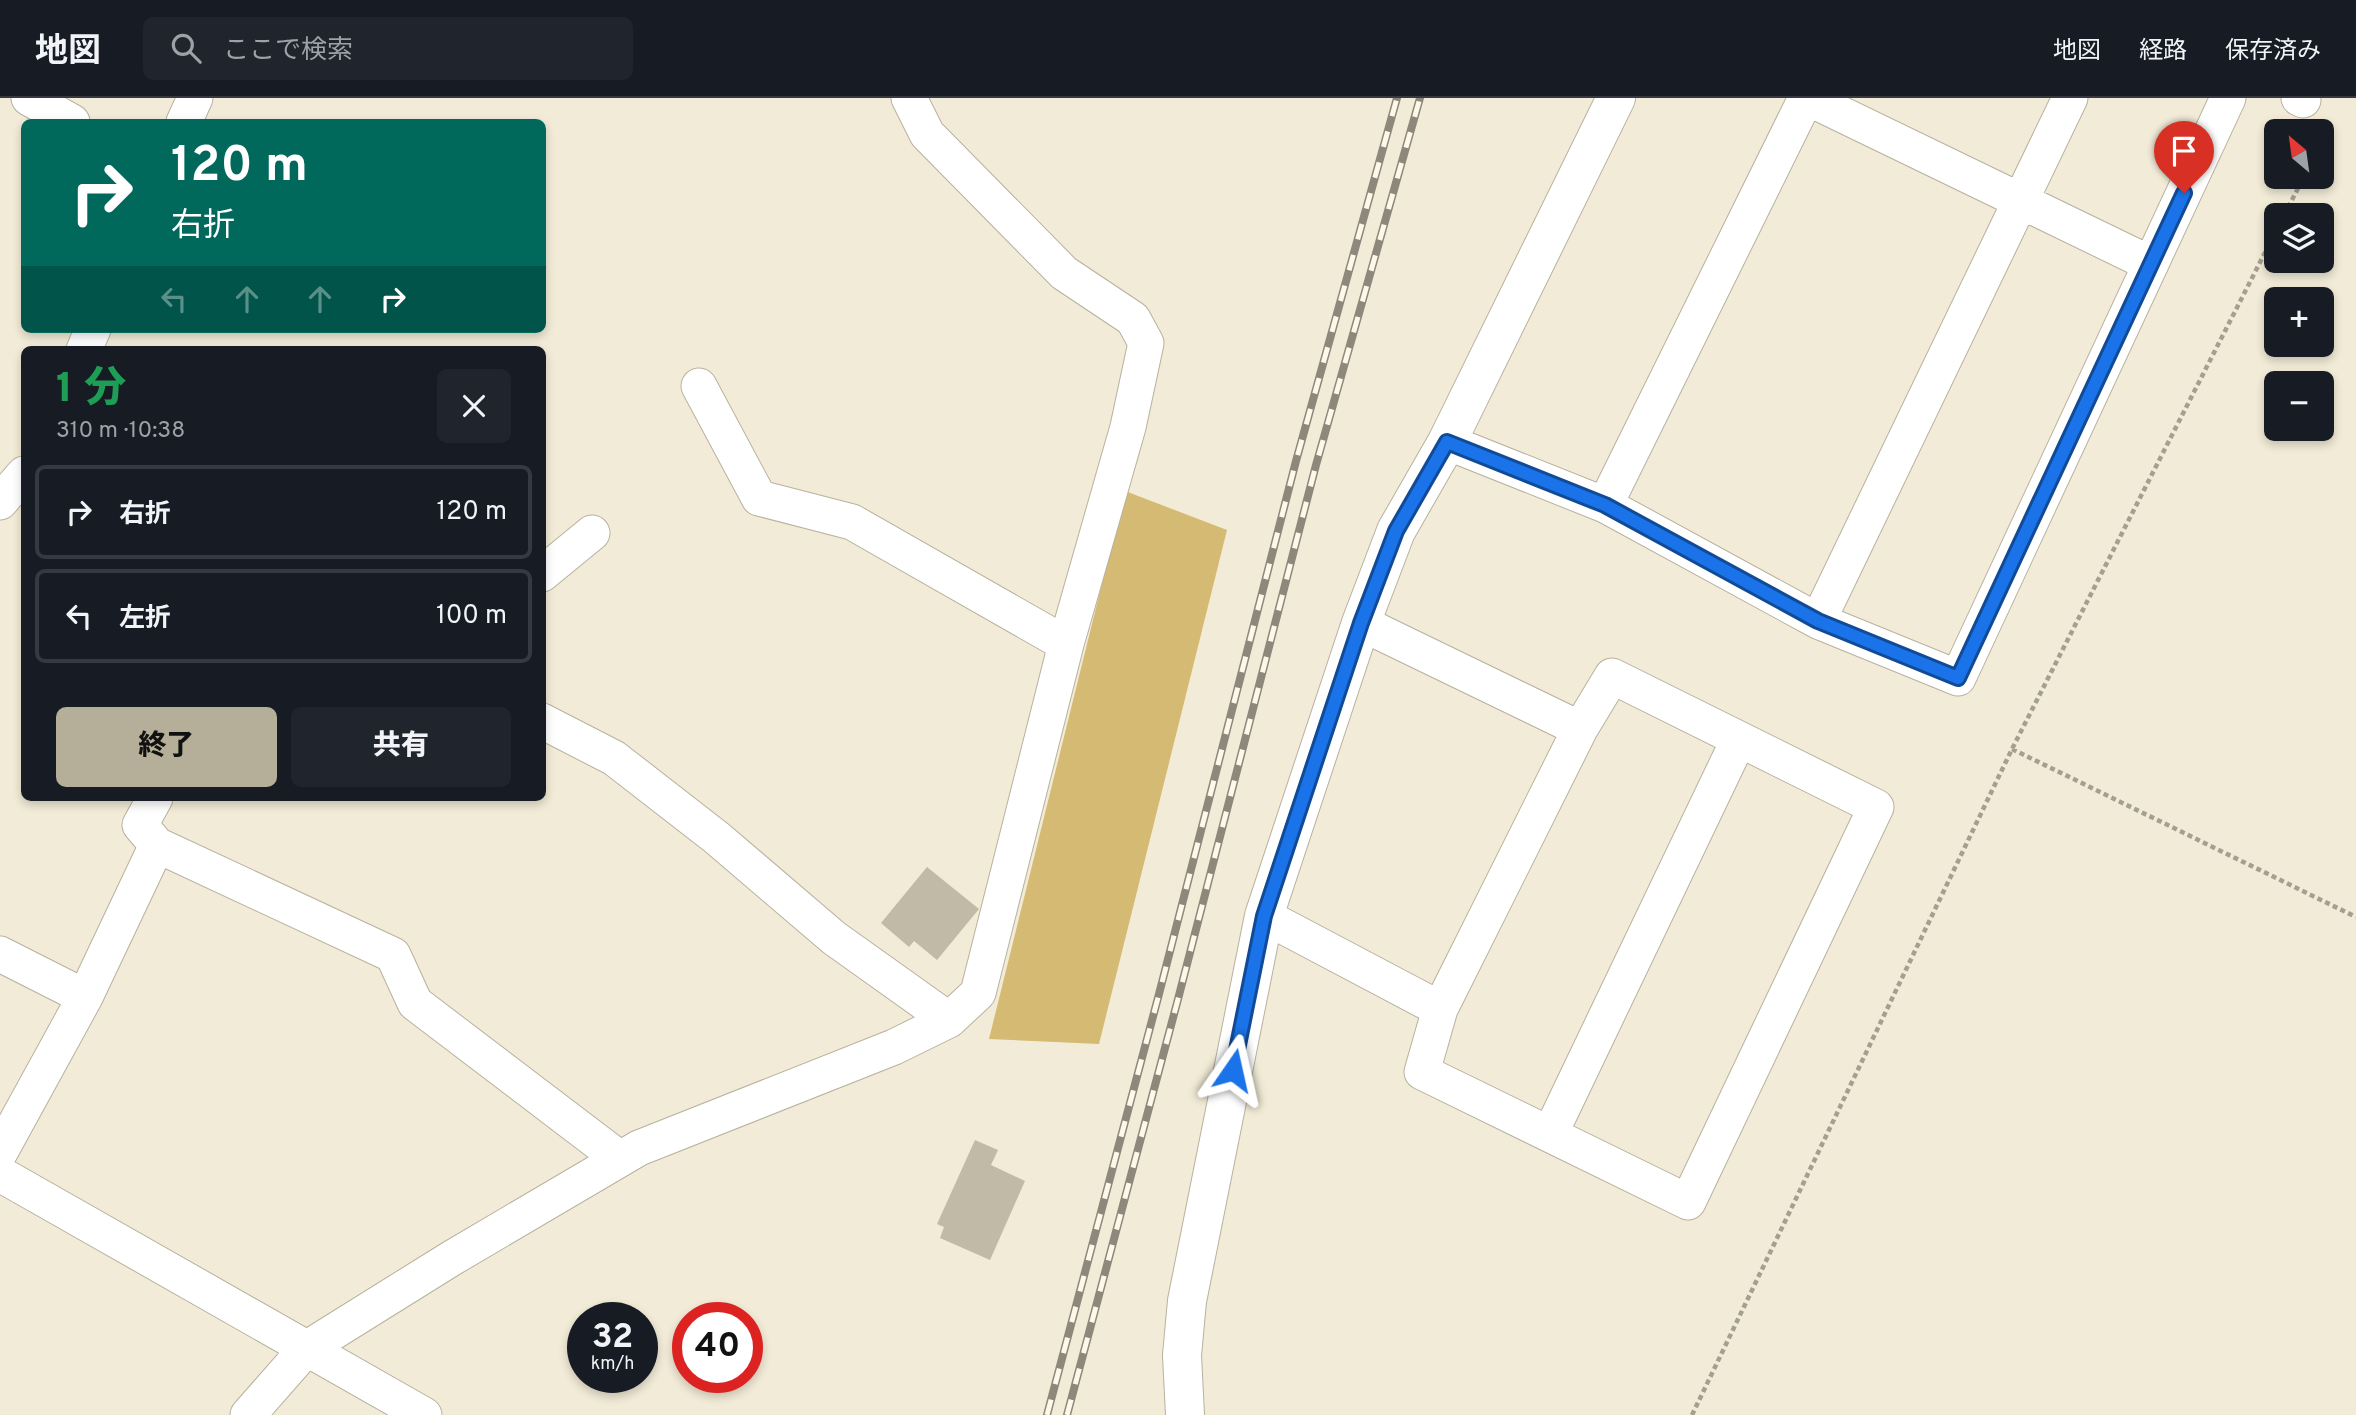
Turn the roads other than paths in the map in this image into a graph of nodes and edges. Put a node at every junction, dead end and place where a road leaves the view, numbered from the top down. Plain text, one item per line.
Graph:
1 (29, 98) edge
2 (195, 98) edge
3 (909, 98) edge
4 (1616, 98) edge
5 (1807, 98) edge
6 (2070, 98) edge
7 (2228, 98) edge
8 (67, 119) edge
9 (185, 119) edge
10 (2020, 201) junction
11 (2151, 264) junction
12 (699, 386) dead end
13 (1447, 442) junction
14 (21, 478) edge
15 (0, 502) edge
16 (1605, 505) junction
17 (592, 533) dead end
18 (546, 571) edge
19 (1818, 621) junction
20 (1361, 623) junction
21 (1066, 644) junction
22 (546, 723) edge
23 (1580, 729) junction
24 (1739, 739) junction
25 (153, 801) edge
26 (157, 845) junction
27 (1264, 916) junction
28 (0, 954) edge
29 (85, 997) junction
30 (1440, 1009) junction
31 (949, 1020) junction
32 (1550, 1134) junction
33 (0, 1152) edge
34 (620, 1159) junction
35 (0, 1174) edge
36 (306, 1349) junction
37 (248, 1415) edge
38 (424, 1415) edge
39 (1185, 1415) edge

1 - 8 street
2 - 9 street
3 - 21 street
4 - 13 street
5 - 10 street
5 - 16 street
6 - 10 street
7 - 11 street
10 - 11 street
10 - 19 street
11 - 19 street
12 - 21 street
13 - 16 street
13 - 20 street
14 - 15 street
16 - 19 street
17 - 18 street
20 - 23 street
20 - 27 street
21 - 31 street
22 - 31 street
23 - 24 street
23 - 30 street
24 - 32 street
24 - 32 street
25 - 26 street
26 - 29 street
26 - 34 street
27 - 30 street
27 - 39 street
28 - 29 street
29 - 33 street
30 - 32 street
31 - 34 street
34 - 36 street
35 - 36 street
36 - 37 street
36 - 38 street

